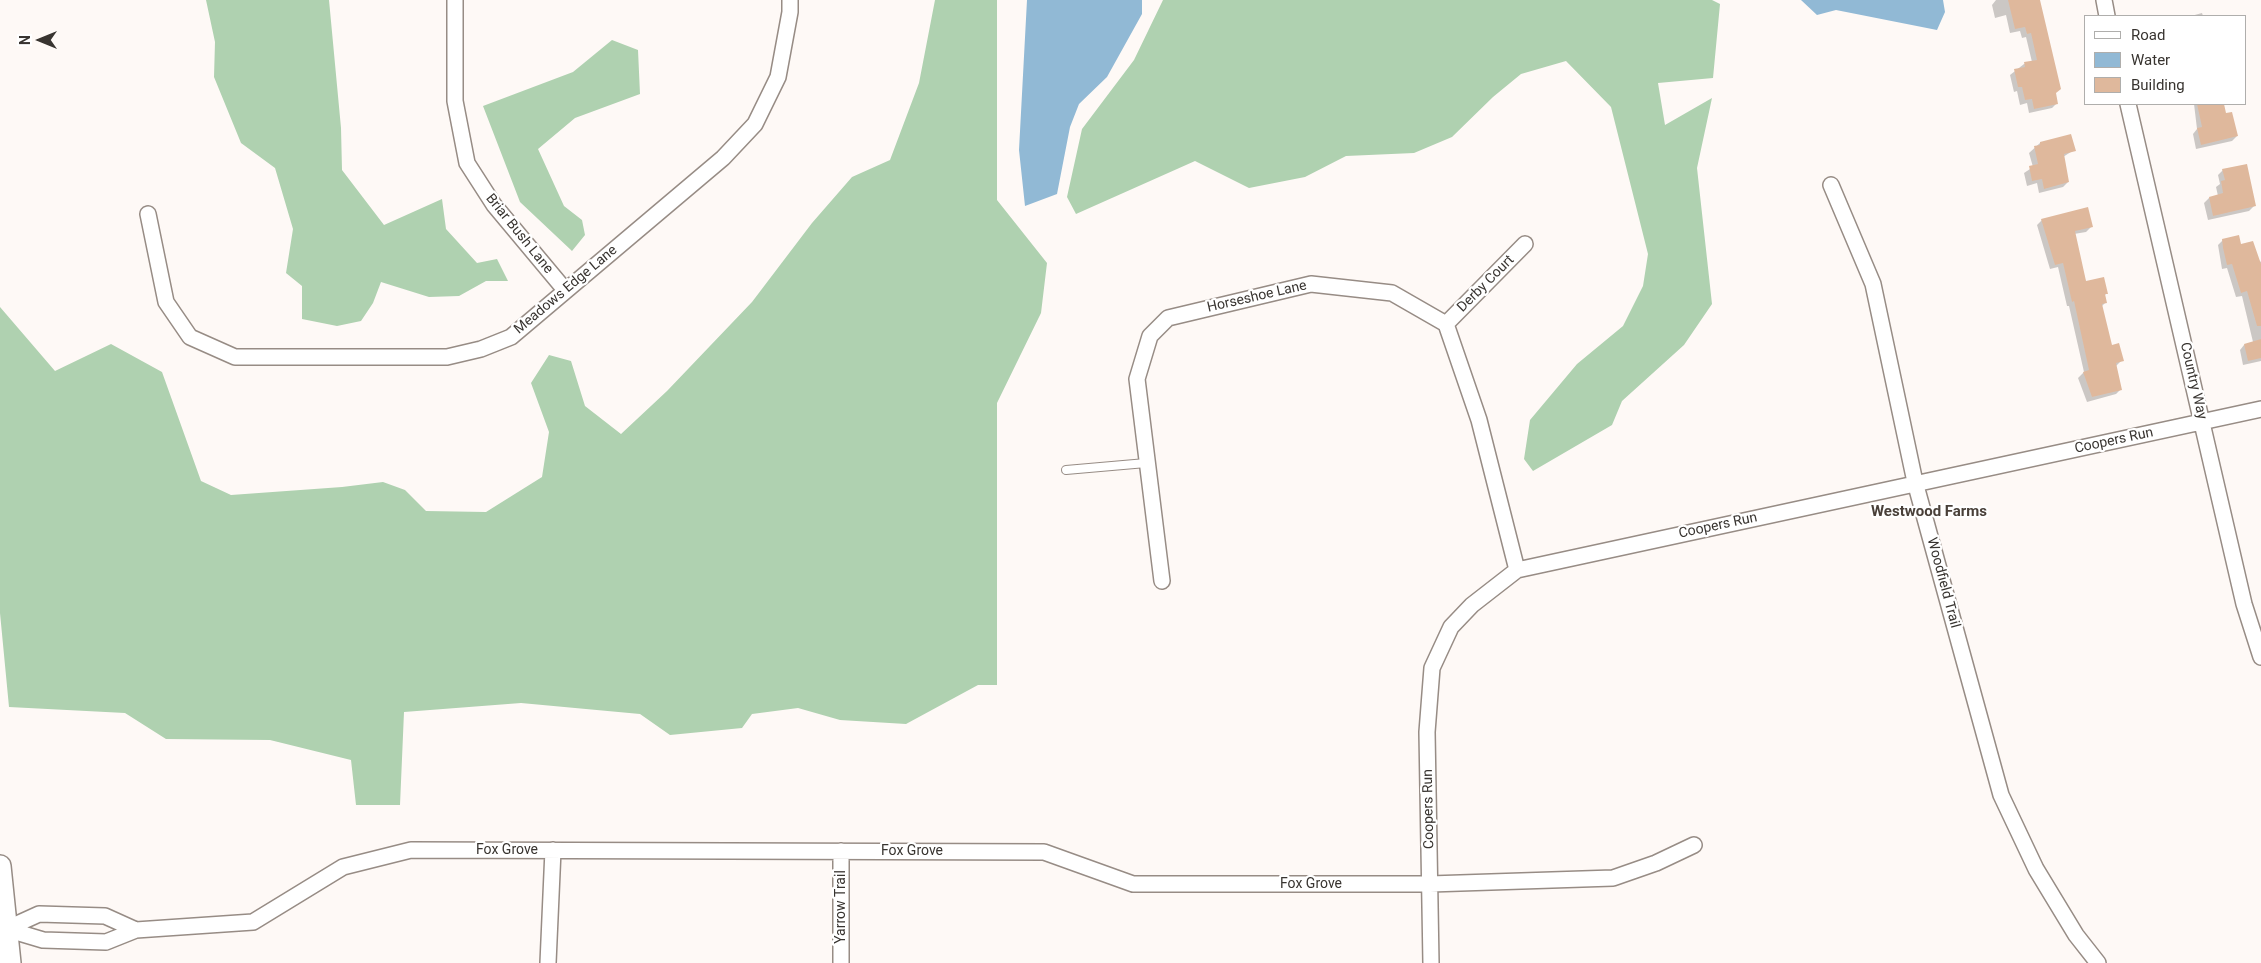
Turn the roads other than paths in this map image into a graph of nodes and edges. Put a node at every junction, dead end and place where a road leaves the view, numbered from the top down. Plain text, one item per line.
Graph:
1 (455, 0) edge
2 (790, 0) edge
3 (2104, 0) edge
4 (2107, 15) edge
5 (2128, 105) edge
6 (1831, 185) dead end
7 (148, 214) dead end
8 (1525, 244) dead end
9 (565, 290) junction
10 (1446, 324) junction
11 (2261, 410) edge
12 (2203, 422) junction
13 (1146, 463) junction
14 (1066, 470) dead end
15 (1915, 482) junction
16 (1517, 570) junction
17 (1162, 581) dead end
18 (2261, 657) edge
19 (1694, 845) dead end
20 (553, 850) junction
21 (841, 851) junction
22 (0, 866) edge
23 (1430, 884) junction
24 (6, 929) junction
25 (136, 930) junction
26 (10, 963) edge
27 (548, 963) edge
28 (841, 963) edge
29 (1431, 963) edge
30 (2098, 963) edge

1 - 9 street, Briar Bush Lane
2 - 9 street, Meadows Edge Lane
3 - 4 street
5 - 12 street, Country Way
6 - 15 street, Woodfield Trail
7 - 9 street, Meadows Edge Lane
8 - 10 street, Derby Court
10 - 13 street, Horseshoe Lane
10 - 16 street
11 - 12 street, Coopers Run
12 - 15 street, Coopers Run
12 - 18 street, Country Way
13 - 14 lane
13 - 17 street, Horseshoe Lane
15 - 16 street, Coopers Run
15 - 30 street, Woodfield Trail
16 - 23 street, Coopers Run
19 - 23 street, Fox Grove
20 - 21 street, Fox Grove
20 - 25 street, Fox Grove
20 - 27 street
21 - 23 street, Fox Grove
21 - 28 street, Yarrow Trail
22 - 24 street
23 - 29 street, Coopers Run
24 - 25 street, Fox Grove
24 - 25 street, Fox Grove
24 - 26 street

